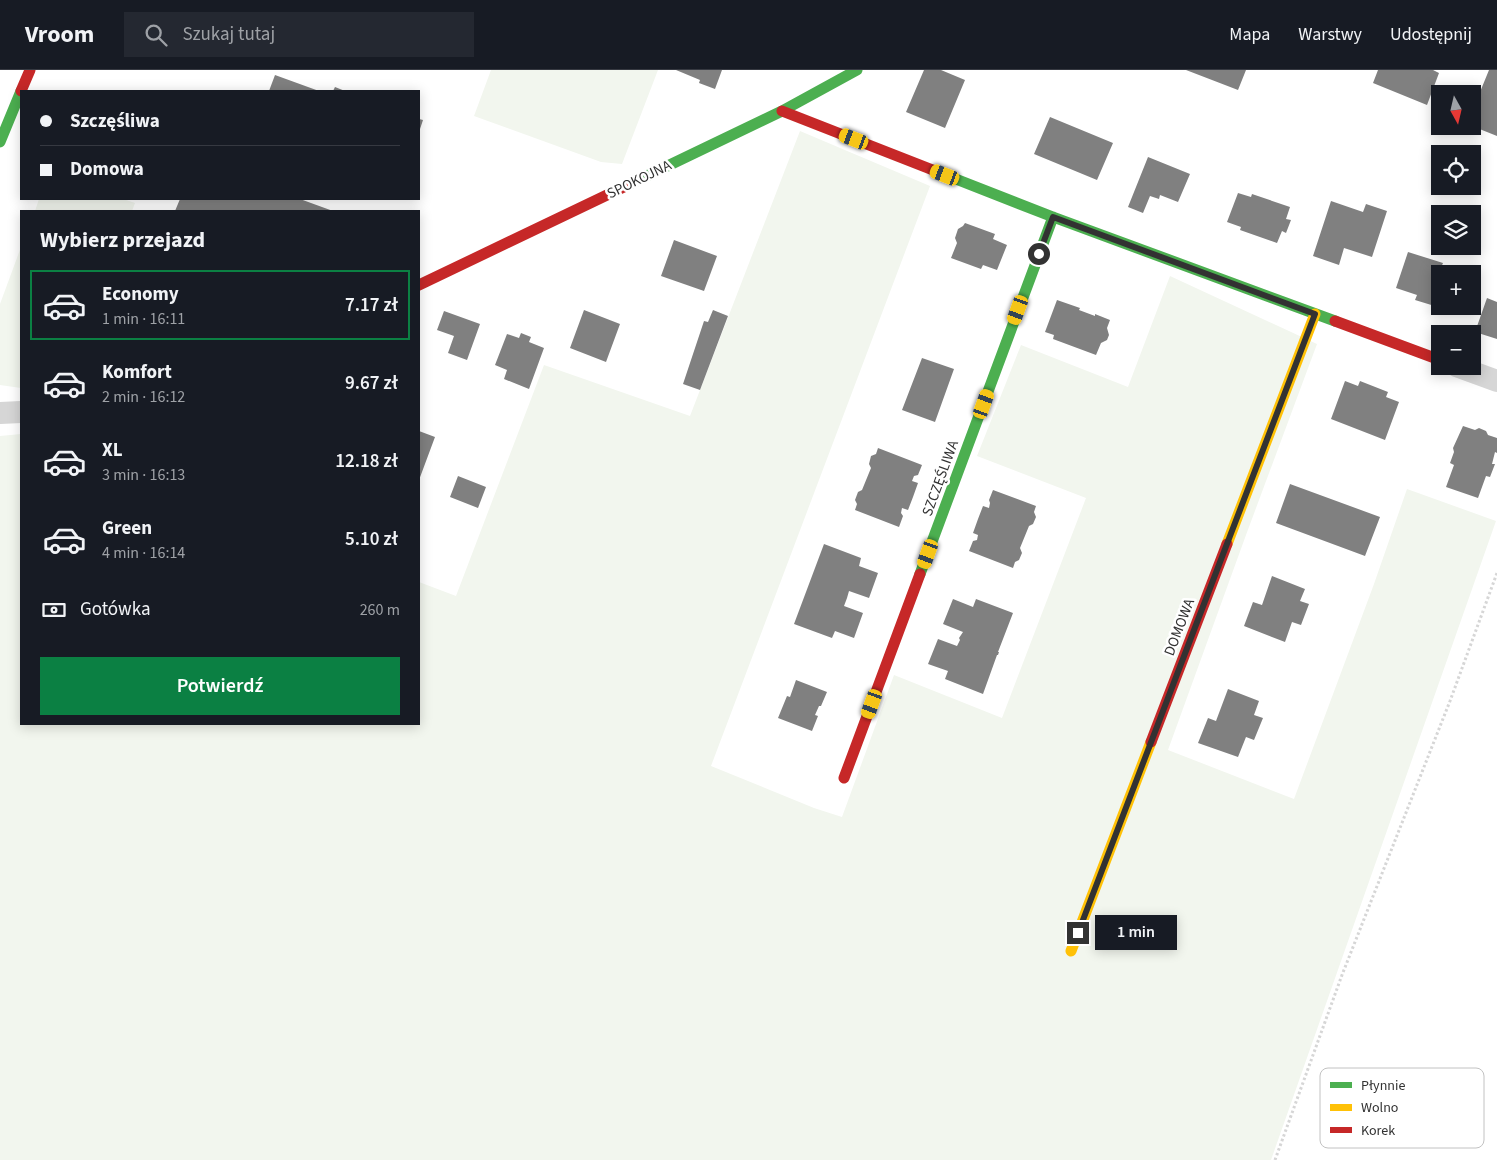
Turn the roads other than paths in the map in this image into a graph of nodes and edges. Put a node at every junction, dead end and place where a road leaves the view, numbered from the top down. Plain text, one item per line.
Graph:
1 (30, 70) edge
2 (857, 70) edge
3 (21, 90) edge
4 (20, 93) edge
5 (782, 111) junction
6 (0, 142) edge
7 (1053, 217) junction
8 (420, 285) edge
9 (1315, 314) junction
10 (1431, 357) edge
11 (1481, 375) edge
12 (1497, 381) edge
13 (20, 412) edge
14 (0, 413) edge
15 (844, 778) dead end
16 (1071, 951) dead end

1 - 3 street
2 - 5 street, SPOKOJNA
4 - 6 street
5 - 7 street
5 - 8 street, SPOKOJNA
7 - 9 street
7 - 15 street, SZCZĘŚLIWA
9 - 10 street
9 - 16 street, DOMOWA
11 - 12 street
13 - 14 street

